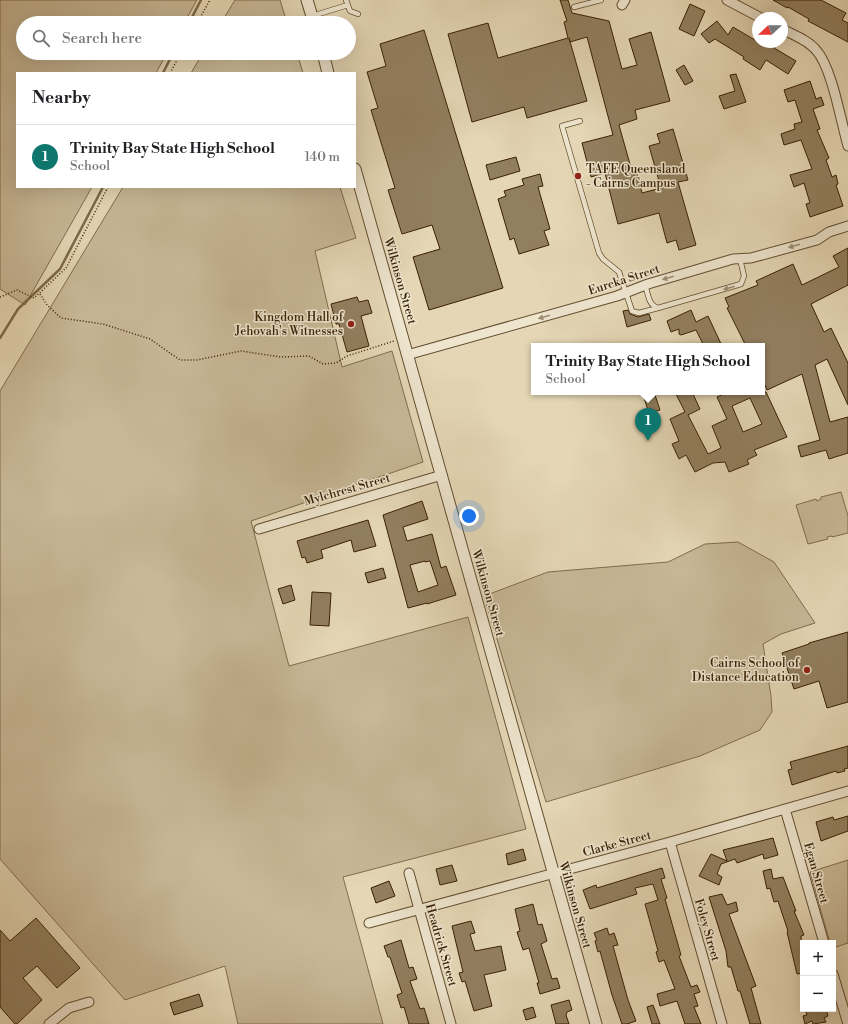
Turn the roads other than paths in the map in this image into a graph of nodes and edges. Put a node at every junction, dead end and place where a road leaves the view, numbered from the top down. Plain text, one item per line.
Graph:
1 (306, 0) edge
2 (346, 0) edge
3 (601, 0) edge
4 (727, 0) edge
5 (348, 5) junction
6 (574, 8) dead end
7 (752, 13) edge
8 (358, 14) dead end
9 (312, 16) edge
10 (320, 16) edge
11 (788, 32) edge
12 (325, 60) edge
13 (328, 72) edge
14 (580, 122) dead end
15 (848, 146) edge
16 (356, 173) edge
17 (848, 226) edge
18 (740, 259) junction
19 (645, 284) junction
20 (625, 293) junction
21 (658, 308) junction
22 (407, 355) junction
23 (442, 475) junction
24 (259, 529) dead end
25 (848, 791) edge
26 (785, 809) junction
27 (670, 842) junction
28 (409, 873) dead end
29 (553, 874) junction
30 (419, 909) junction
31 (369, 923) dead end
32 (823, 940) edge
33 (834, 976) edge
34 (89, 1002) dead end
35 (49, 1024) edge
36 (451, 1024) edge
37 (596, 1024) edge
38 (722, 1024) edge
39 (848, 1024) edge

1 - 9 street
2 - 5 lane
3 - 6 lane
4 - 7 street
5 - 8 lane
5 - 10 lane
11 - 15 street
12 - 13 street
14 - 20 lane
16 - 22 street, Wilkinson Street
17 -> 18 street, Eureka Street
18 -> 19 street, Eureka Street
18 -> 21 lane
19 - 20 street, Eureka Street
19 - 21 lane
20 - 21 lane
20 -> 22 street, Eureka Street
22 - 23 street, Wilkinson Street
23 - 24 street, Mylchrest Street
23 - 29 street, Wilkinson Street
25 - 26 street, Clarke Street
26 - 27 street, Clarke Street
26 - 32 street, Egan Street
27 - 29 street, Clarke Street
27 - 38 street, Foley Street
28 - 30 street, Headrick Street
29 - 30 street, Clarke Street
29 - 37 street, Wilkinson Street
30 - 31 street, Clarke Street
30 - 36 street, Headrick Street
33 - 39 street
34 - 35 street

